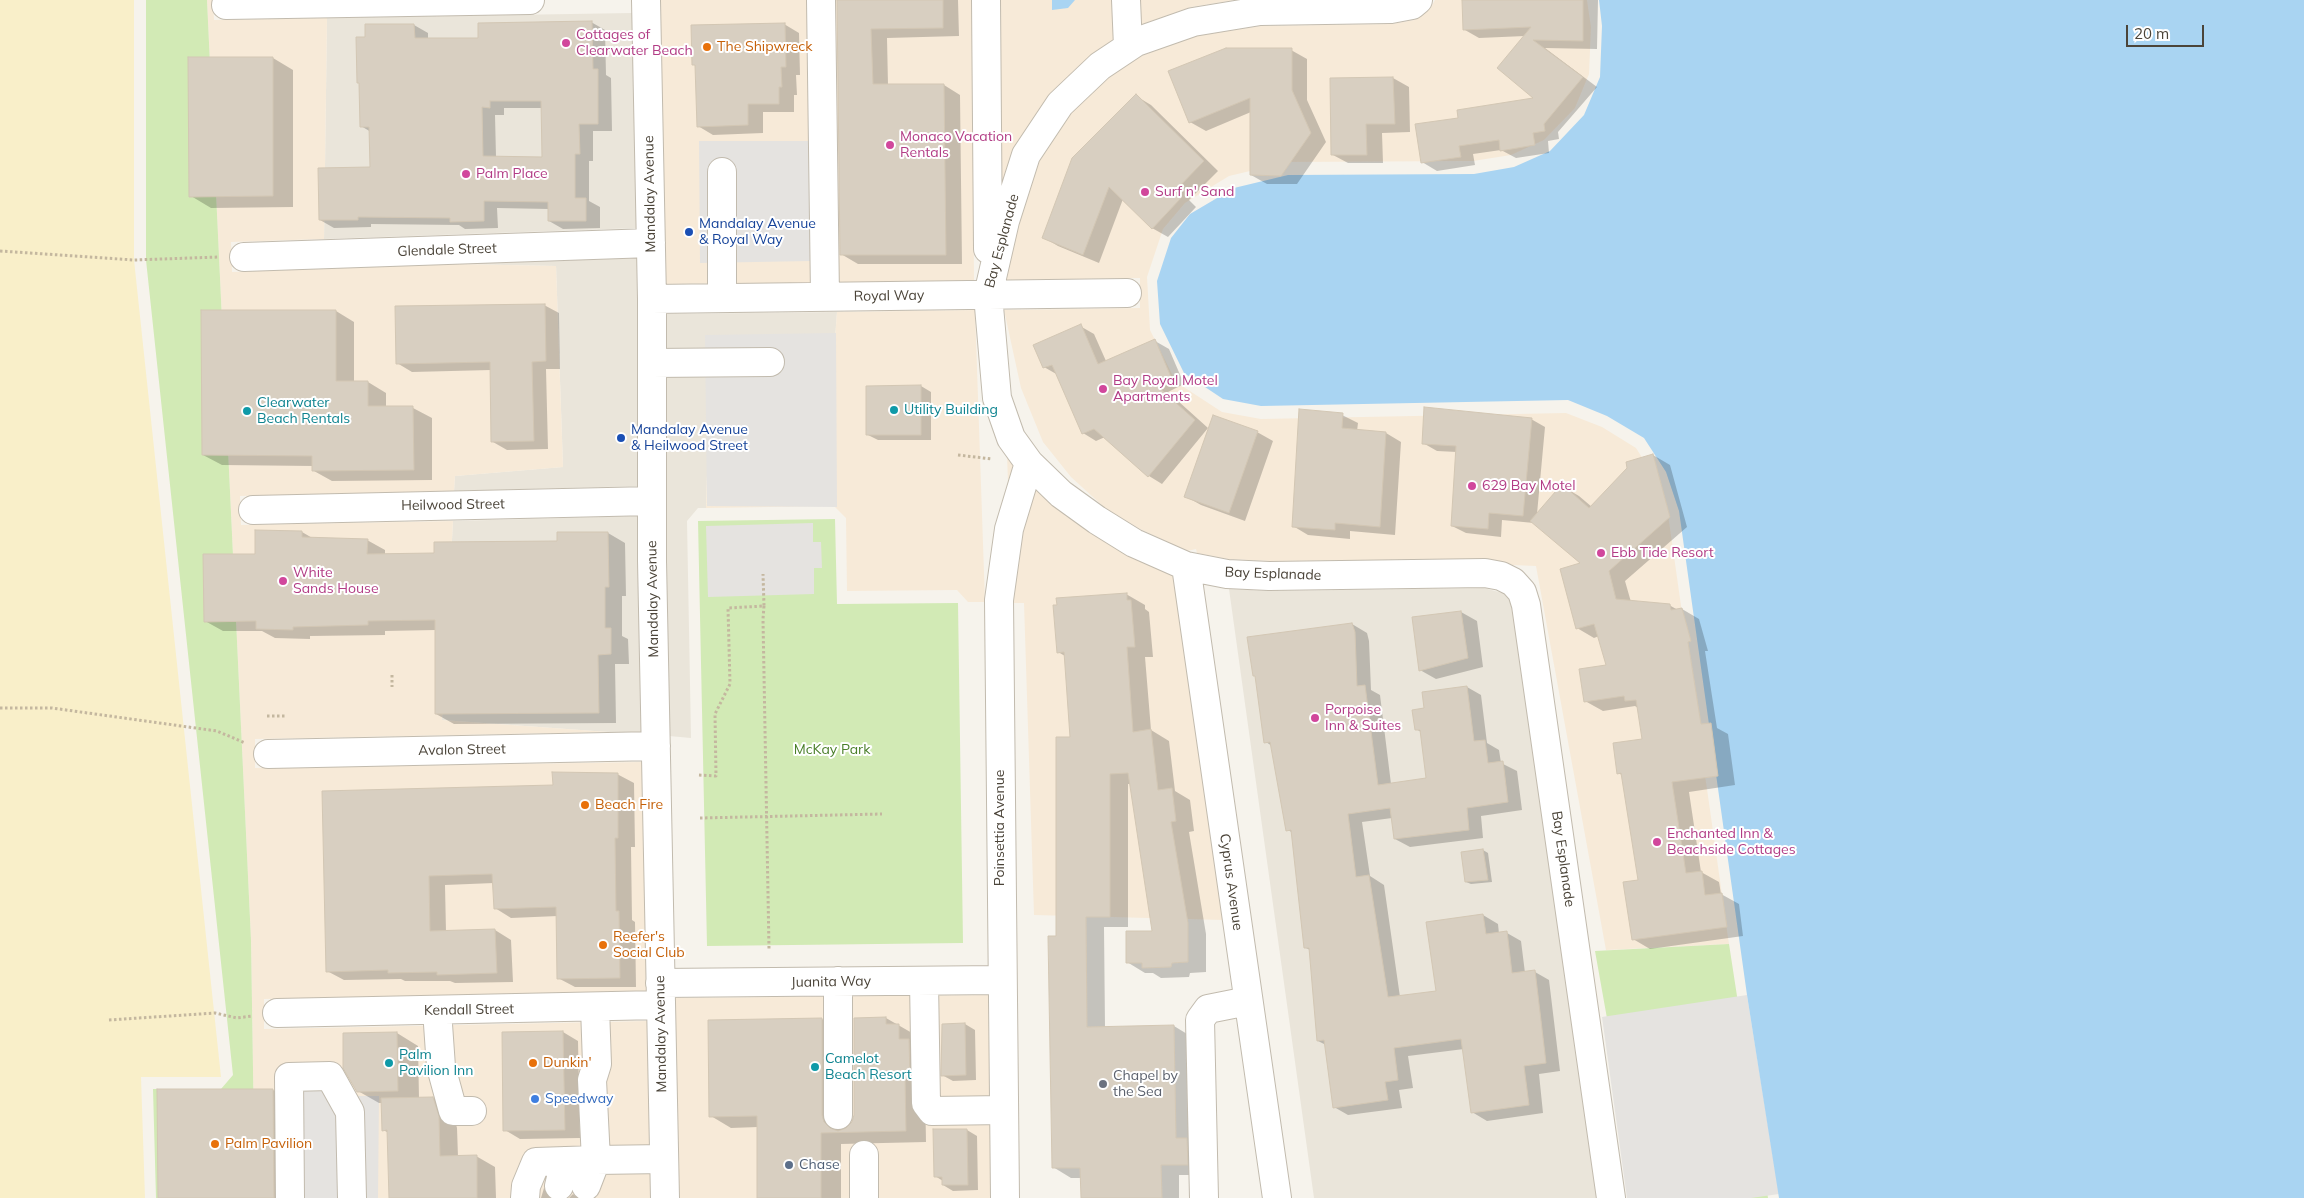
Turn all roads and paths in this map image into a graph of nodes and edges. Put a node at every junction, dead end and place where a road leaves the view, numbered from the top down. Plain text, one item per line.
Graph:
1 (530, 0) edge
2 (646, 0) edge
3 (821, 0) edge
4 (986, 0) edge
5 (1126, 0) edge
6 (1418, 0) edge
7 (226, 5) dead end
8 (1128, 47) junction
9 (722, 172) dead end
10 (650, 243) junction
11 (0, 251) edge
12 (244, 257) joint
13 (1127, 293) dead end
14 (988, 295) junction
15 (825, 296) junction
16 (722, 298) junction
17 (652, 299) junction
18 (770, 362) dead end
19 (652, 364) junction
20 (1029, 463) junction
21 (652, 501) junction
22 (254, 510) dead end
23 (1186, 566) junction
24 (763, 574) dead end
25 (764, 606) junction
26 (392, 675) dead end
27 (392, 687) dead end
28 (0, 708) edge
29 (267, 716) dead end
30 (285, 716) dead end
31 (656, 746) junction
32 (268, 754) joint
33 (699, 776) dead end
34 (882, 814) dead end
35 (766, 816) junction
36 (700, 818) dead end
37 (769, 949) dead end
38 (1001, 980) junction
39 (838, 981) junction
40 (924, 981) junction
41 (660, 994) junction
42 (1248, 1001) junction
43 (595, 1007) junction
44 (437, 1010) junction
45 (277, 1013) joint
46 (109, 1020) dead end
47 (1004, 1110) junction
48 (472, 1111) dead end
49 (838, 1115) dead end
50 (864, 1155) dead end
51 (664, 1159) junction
52 (596, 1160) junction
53 (586, 1186) dead end
54 (290, 1198) edge
55 (352, 1198) edge
56 (525, 1198) edge
57 (665, 1198) edge
58 (864, 1198) edge
59 (1005, 1198) edge
60 (1204, 1198) edge
61 (1277, 1198) edge
62 (1611, 1198) edge

1 - 7 street
2 - 10 street, Mandalay Avenue
3 - 15 street
4 - 14 street
5 - 8 street
6 - 8 street, Bay Esplanade
8 - 14 street, Bay Esplanade
9 - 16 street
10 - 12 street, Glendale Street
10 - 17 street, Mandalay Avenue
11 - 12 path
13 - 14 street, Royal Way
14 - 15 street, Royal Way
14 - 20 street, Bay Esplanade
15 - 16 street, Royal Way
16 - 17 street, Royal Way
17 - 19 street, Mandalay Avenue
18 - 19 street
19 - 21 street, Mandalay Avenue
20 - 23 street, Bay Esplanade
20 - 38 street, Poinsettia Avenue
21 - 22 street, Heilwood Street
21 - 31 street, Mandalay Avenue
23 - 42 street, Cyprus Avenue
23 - 62 street, Bay Esplanade
24 - 25 path
25 - 33 path
25 - 35 path
26 - 27 path
28 - 32 path
29 - 30 path
31 - 32 street, Avalon Street
31 - 41 street, Mandalay Avenue
34 - 35 path
35 - 36 path
35 - 37 path
38 - 40 street, Juanita Way
38 - 47 street, Poinsettia Avenue
39 - 40 street, Juanita Way
39 - 41 street, Juanita Way
39 - 49 street
40 - 47 street
41 - 43 street, Kendall Street
41 - 51 street, Mandalay Avenue
42 - 60 street
42 - 61 street, Cyprus Avenue
43 - 44 street, Kendall Street
43 - 52 street
44 - 45 street, Kendall Street
44 - 48 street
45 - 46 path
47 - 59 street, Poinsettia Avenue
50 - 58 street
51 - 52 street
51 - 57 street, Mandalay Avenue
52 - 53 street
52 - 56 street
54 - 55 street

